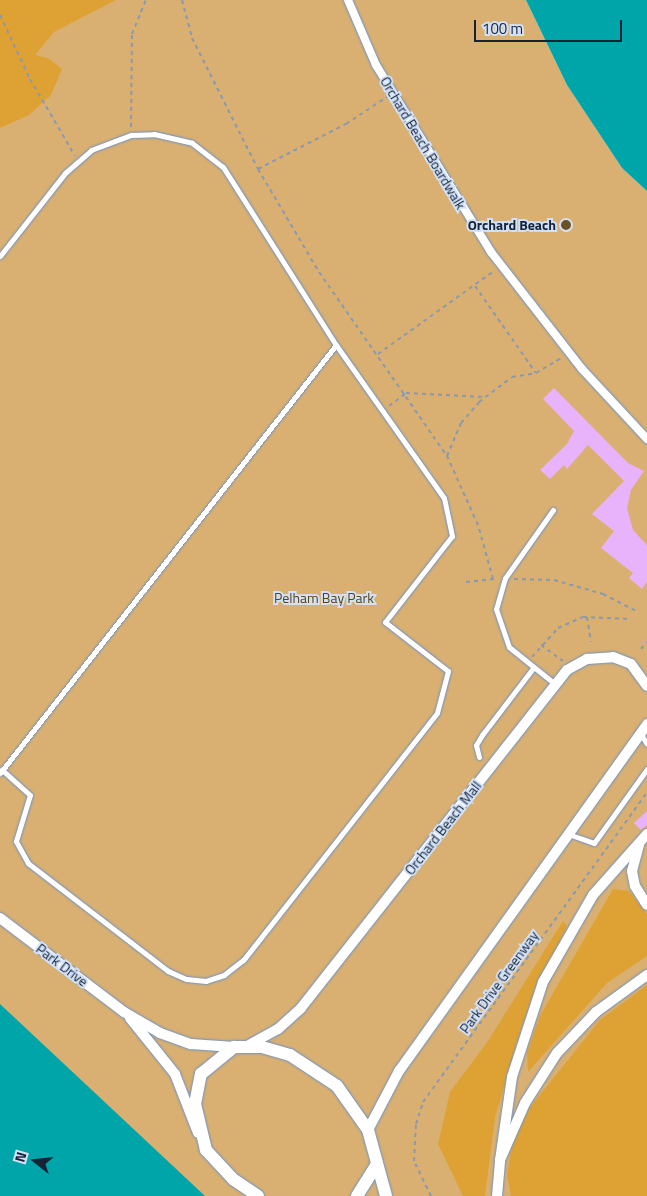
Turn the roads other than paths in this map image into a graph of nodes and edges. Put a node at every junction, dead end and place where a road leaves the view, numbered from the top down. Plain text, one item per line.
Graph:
1 (348, 0) edge
2 (0, 256) edge
3 (336, 344) junction
4 (647, 439) edge
5 (554, 510) dead end
6 (533, 668) junction
7 (555, 684) junction
8 (647, 686) edge
9 (647, 724) edge
10 (644, 740) edge
11 (479, 757) dead end
12 (647, 769) edge
13 (1, 772) edge
14 (571, 835) junction
15 (645, 836) edge
16 (647, 905) edge
17 (0, 918) edge
18 (647, 975) edge
19 (124, 1012) junction
20 (241, 1046) junction
21 (368, 1130) junction
22 (201, 1139) junction
23 (500, 1160) junction
24 (376, 1165) junction
25 (258, 1196) edge
26 (357, 1196) edge
27 (386, 1196) edge
28 (498, 1196) edge

1 - 4 street, Orchard Beach Boardwalk
2 - 3 lane
3 - 13 lane
3 - 13 lane
5 - 6 lane
6 - 7 lane
6 - 11 lane
7 - 8 street, Orchard Beach Mall
7 - 20 street, Orchard Beach Mall
9 - 10 street
10 - 14 street
12 - 14 lane
14 - 21 street
15 - 16 street
15 - 23 street
17 - 19 street, Park Drive
18 - 23 street
19 - 20 street, Park Drive
19 - 22 street, Park Drive
20 - 21 street, Park Drive
20 - 22 street, Park Drive
21 - 24 street, Park Drive
22 - 25 street, Park Drive
23 - 28 street
24 - 26 street
24 - 27 street, Park Drive

